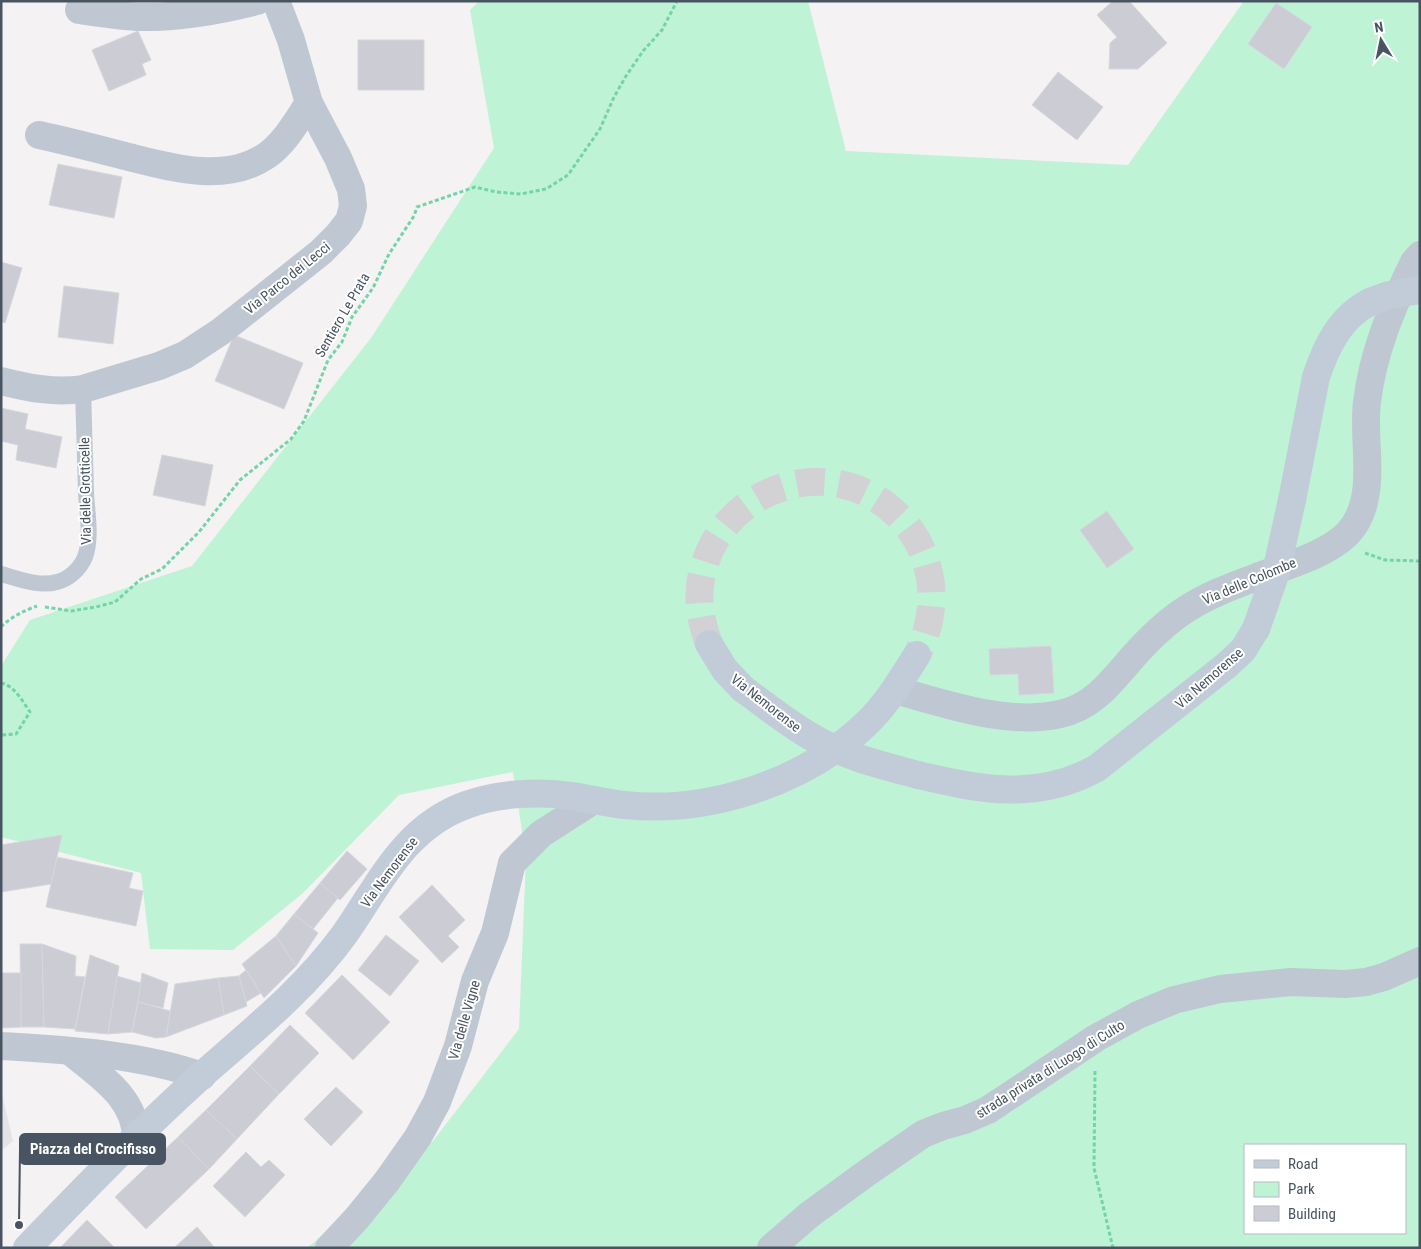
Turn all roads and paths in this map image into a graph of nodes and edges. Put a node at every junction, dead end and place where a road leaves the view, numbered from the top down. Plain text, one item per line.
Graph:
1 (257, 1) edge
2 (276, 1) edge
3 (677, 1) edge
4 (79, 10) dead end
5 (309, 103) junction
6 (39, 135) dead end
7 (1420, 255) edge
8 (1420, 290) edge
9 (1, 381) edge
10 (83, 389) junction
11 (1336, 542) junction
12 (1420, 562) edge
13 (1, 574) edge
14 (1, 628) edge
15 (713, 652) tunnel mouth
16 (917, 655) tunnel mouth
17 (1, 683) edge
18 (895, 690) junction
19 (1, 736) edge
20 (594, 800) junction
21 (1420, 961) edge
22 (1096, 1038) junction
23 (1, 1046) edge
24 (70, 1051) junction
25 (148, 1062) junction
26 (202, 1076) junction
27 (119, 1092) junction
28 (136, 1138) junction
29 (27, 1248) edge
30 (329, 1248) edge
31 (771, 1248) edge
32 (1113, 1248) edge

1 - 4 street
2 - 5 street, Via Parco dei Lecci
3 - 14 path, Sentiero Le Prata
5 - 6 street
5 - 10 street, Via Parco dei Lecci
7 - 11 street, Via delle Colombe
8 - 15 main road, Via Nemorense, bridge
9 - 10 street, Via Parco dei Lecci
10 - 13 lane, Via delle Grotticelle
11 - 12 path
11 - 18 street, Via delle Colombe
16 - 18 main road, Via Nemorense
17 - 19 path
18 - 20 main road, Via Nemorense
20 - 26 main road, Via Nemorense
20 - 30 street, Via delle Vigne
21 - 22 street, strada privata di Luogo di Culto
22 - 31 street, strada privata di Luogo di Culto
22 - 32 path
23 - 24 street
24 - 25 street
24 - 27 street
25 - 26 street
25 - 27 street
26 - 28 main road, Via Nemorense
27 - 28 street
28 - 29 main road, Via Nemorense

